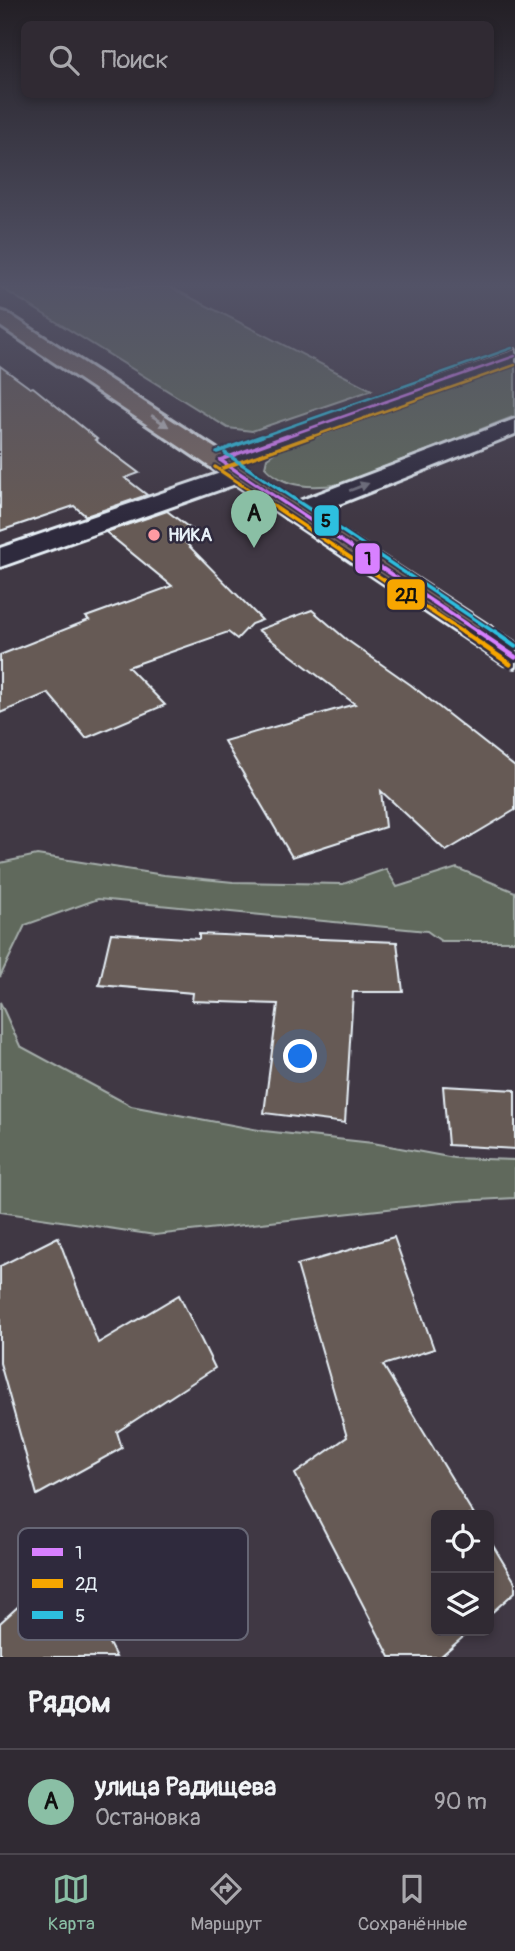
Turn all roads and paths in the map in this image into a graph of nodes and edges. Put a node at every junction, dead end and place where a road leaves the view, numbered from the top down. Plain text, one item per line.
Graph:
1 (69, 364) edge
2 (494, 364) edge
3 (515, 426) edge
4 (231, 467) junction
5 (295, 512) junction
6 (0, 558) edge
7 (515, 657) edge

1 -> 4 main road
2 - 4 street
5 -> 3 street
4 - 5 main road
4 - 6 street
5 - 7 main road

